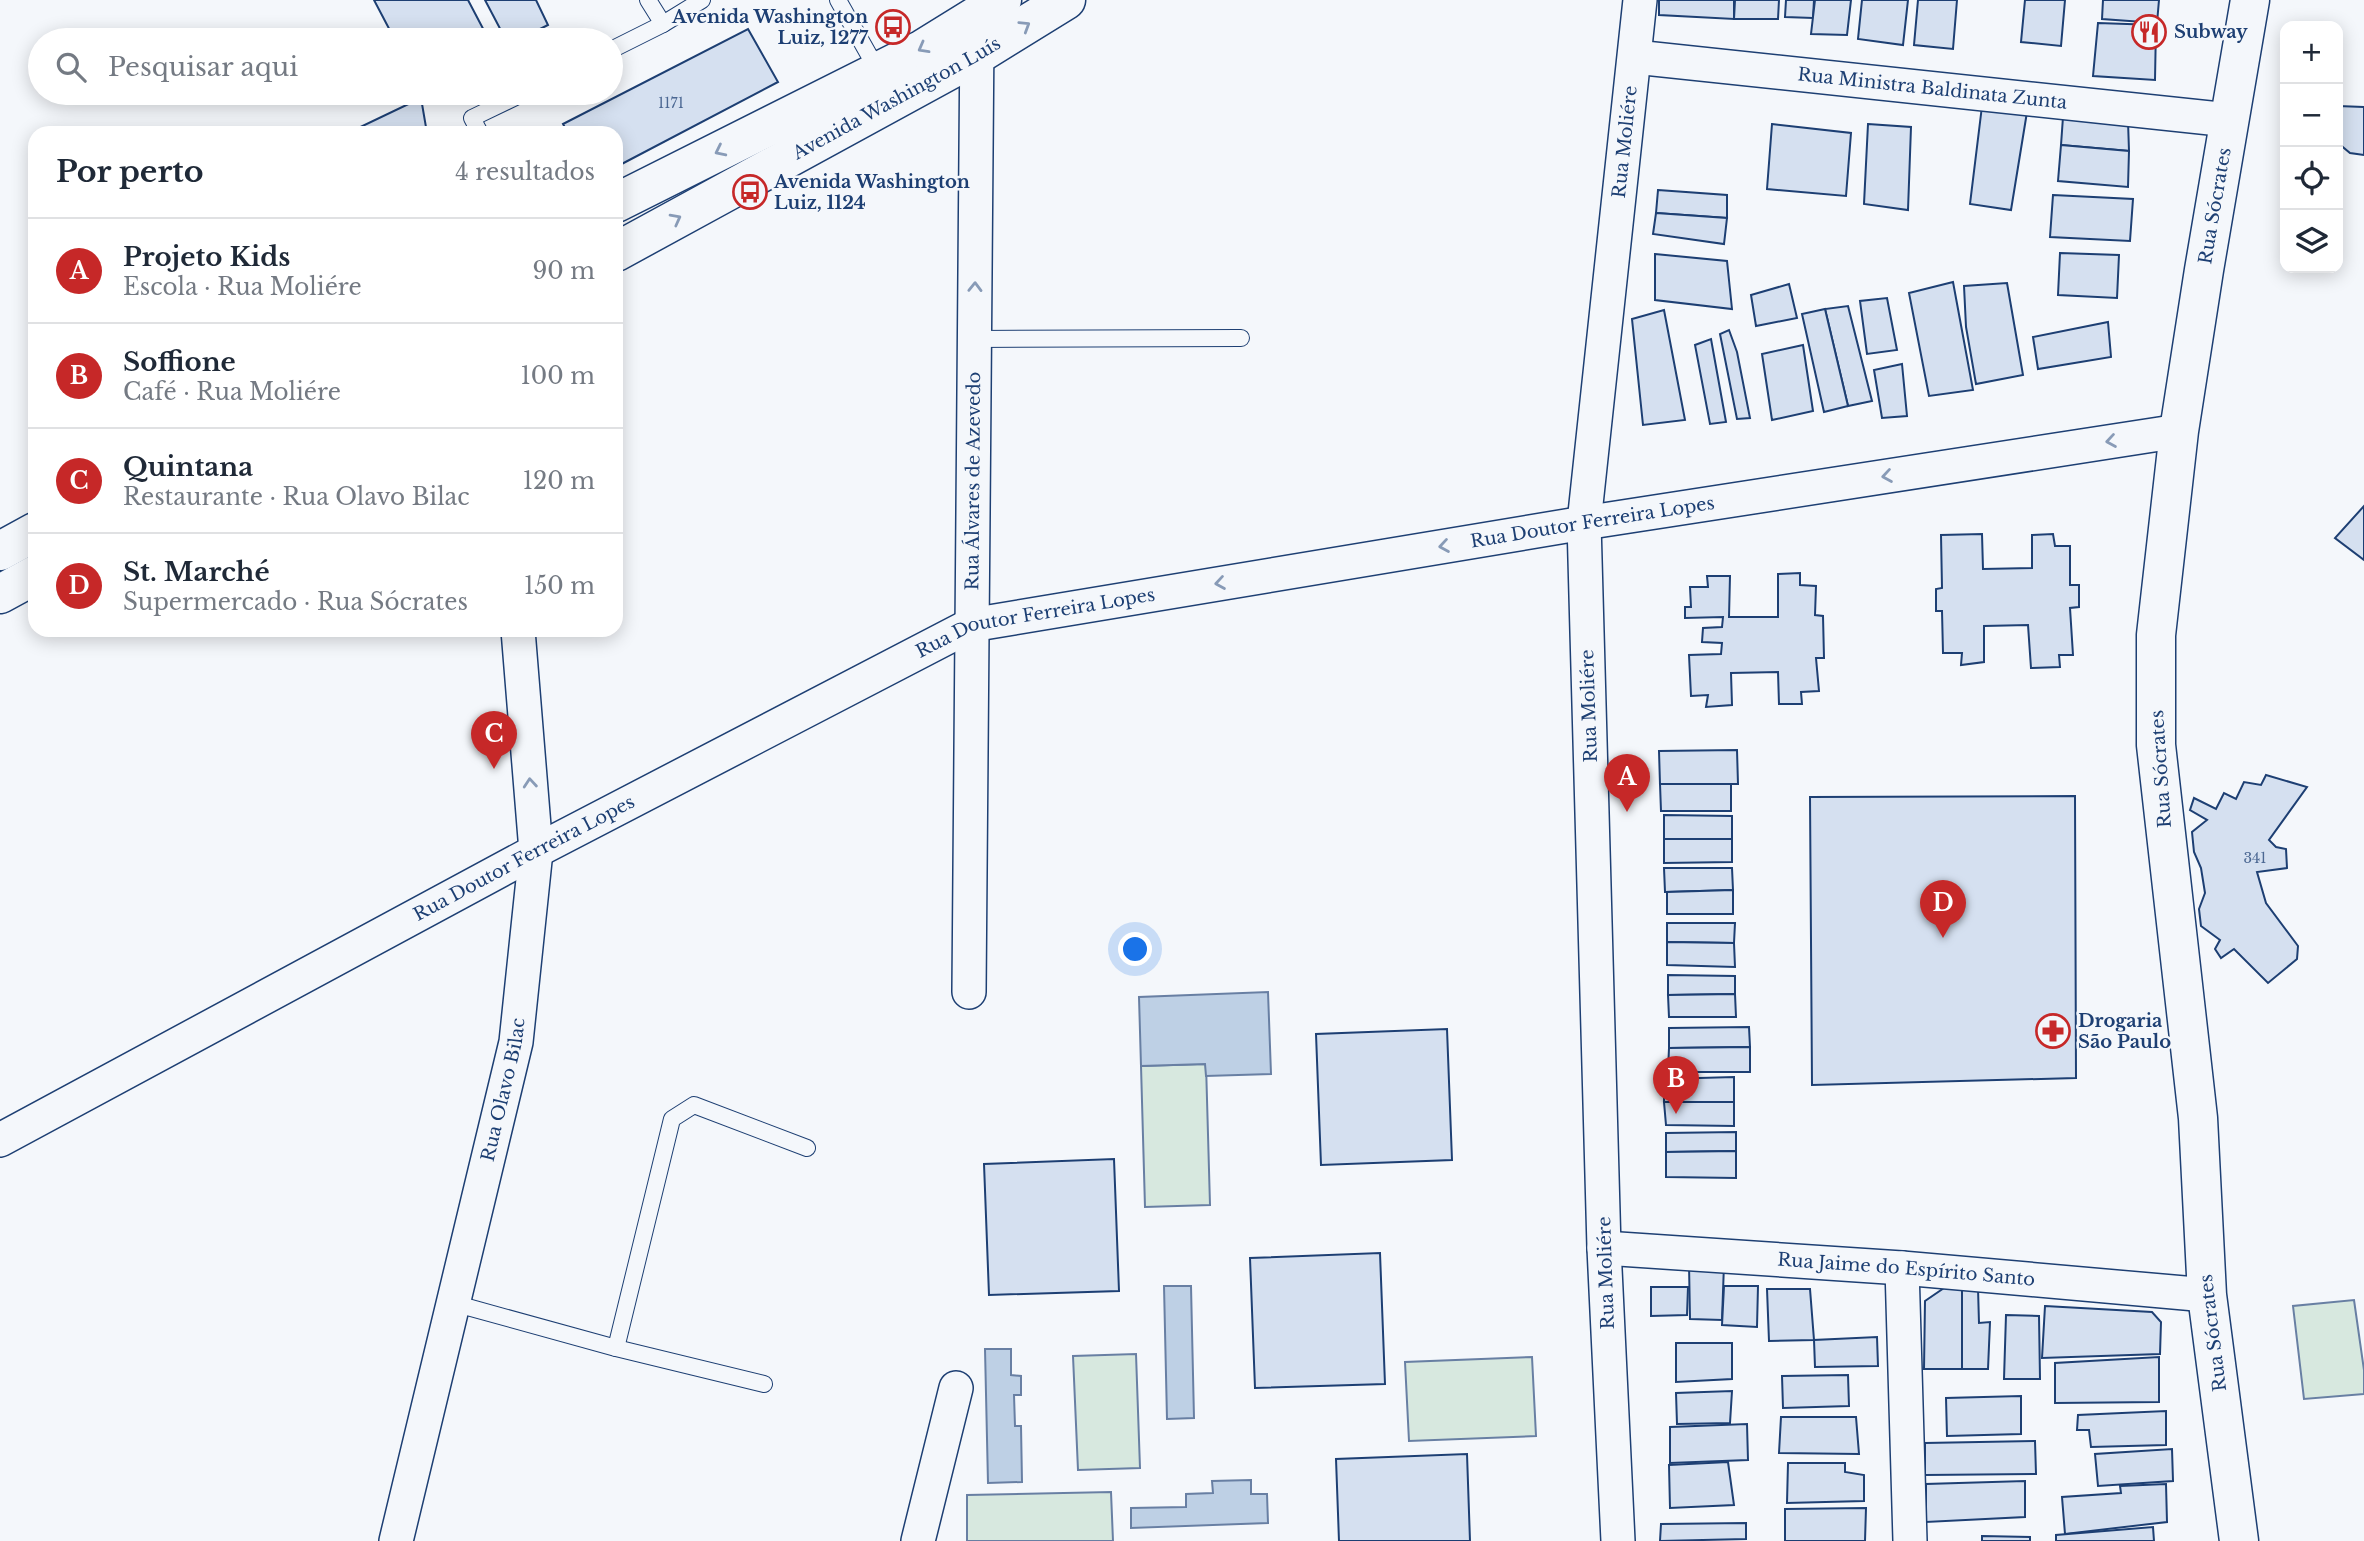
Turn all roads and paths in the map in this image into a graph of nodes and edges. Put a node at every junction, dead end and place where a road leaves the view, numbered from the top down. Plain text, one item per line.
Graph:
1 (648, 0) edge
2 (702, 0) edge
3 (838, 0) edge
4 (1066, 0) edge
5 (1640, 0) edge
6 (2250, 0) edge
7 (986, 5) edge
8 (663, 24) junction
9 (623, 44) edge
10 (977, 55) junction
11 (1635, 57) junction
12 (888, 86) junction
13 (499, 105) edge
14 (2229, 120) junction
15 (476, 126) edge
16 (623, 200) edge
17 (623, 248) edge
18 (1241, 338) dead end
19 (974, 339) junction
20 (2179, 431) junction
21 (1584, 523) junction
22 (28, 536) edge
23 (0, 551) edge
24 (28, 579) edge
25 (0, 594) edge
26 (971, 625) junction
27 (519, 637) edge
28 (536, 851) junction
29 (969, 992) dead end
30 (0, 1140) edge
31 (807, 1148) dead end
32 (1604, 1248) junction
33 (1902, 1268) junction
34 (2207, 1295) junction
35 (453, 1303) junction
36 (616, 1348) junction
37 (764, 1384) dead end
38 (956, 1388) dead end
39 (396, 1541) edge
40 (918, 1541) edge
41 (1618, 1541) edge
42 (1910, 1541) edge
43 (2239, 1541) edge

1 - 8 lane
2 - 8 lane
3 - 12 lane
10 -> 4 street, Avenida Washington Luís
5 - 11 street, Rua Moliére
6 - 14 street, Rua Sócrates
7 - 10 street, Rua Álvares de Azevedo
7 -> 12 street, Avenida Washington Luís
8 - 9 lane
10 - 12 street, Avenida Washington Luís
19 -> 10 street, Rua Álvares de Azevedo
11 - 14 street, Rua Ministra Baldinata Zunta
11 - 21 street, Rua Moliére
12 -> 16 street, Avenida Washington Luís
17 -> 12 street, Avenida Washington Luís
13 - 15 lane
14 - 20 street, Rua Sócrates
18 - 19 lane
19 - 26 street, Rua Álvares de Azevedo
20 -> 21 street, Rua Doutor Ferreira Lopes
20 - 34 street, Rua Sócrates
21 -> 26 street, Rua Doutor Ferreira Lopes
21 - 32 street, Rua Moliére
22 - 23 street
24 - 25 street
26 - 28 street, Rua Doutor Ferreira Lopes
26 - 29 street, Rua Álvares de Azevedo
28 -> 27 street, Rua Olavo Bilac
28 - 30 street, Rua Doutor Ferreira Lopes
28 - 35 street, Rua Olavo Bilac
31 - 36 lane
32 - 33 street, Rua Jaime do Espírito Santo
32 - 41 street, Rua Moliére
33 - 34 street, Rua Jaime do Espírito Santo
33 - 42 street
34 - 43 street, Rua Sócrates
35 - 36 lane
35 - 39 street, Rua Olavo Bilac
36 - 37 lane
38 - 40 street

